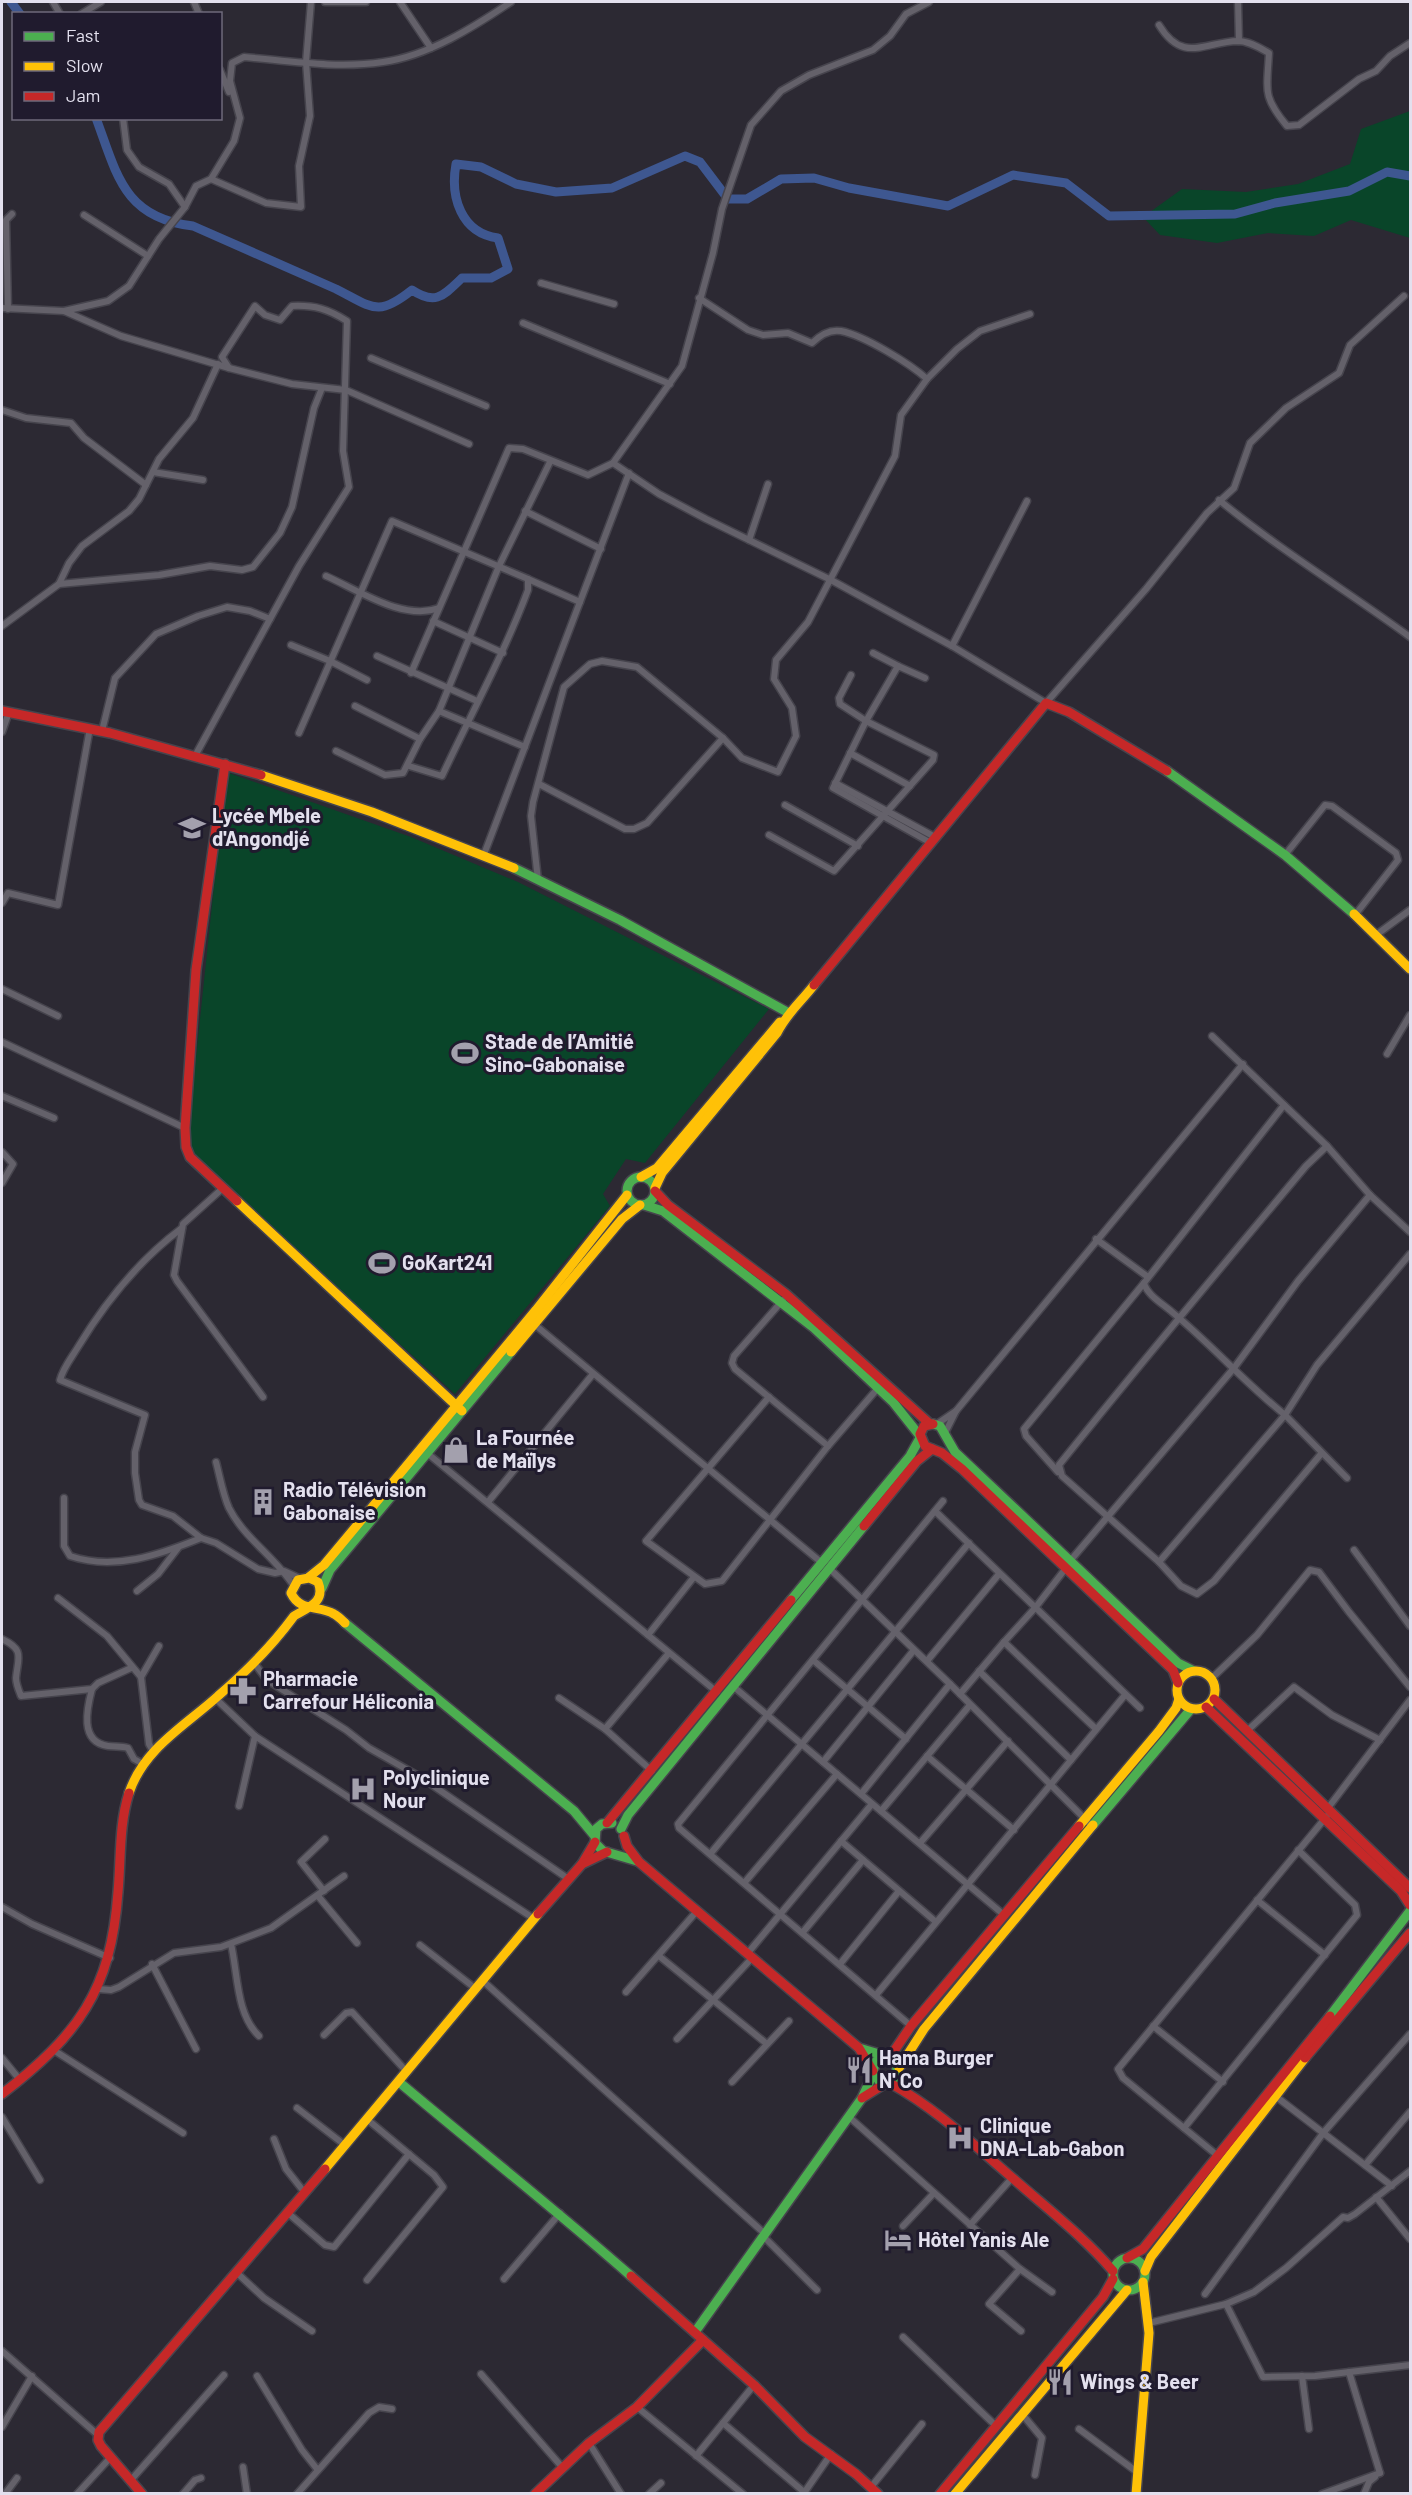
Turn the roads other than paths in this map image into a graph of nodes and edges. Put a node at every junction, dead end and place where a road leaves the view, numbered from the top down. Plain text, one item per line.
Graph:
1 (101, 2) edge
2 (311, 2) edge
3 (325, 2) edge
4 (366, 2) edge
5 (400, 2) edge
6 (511, 2) edge
7 (929, 2) edge
8 (1238, 2) edge
9 (84, 12) edge
10 (1159, 25) dead end
11 (1239, 41) junction
12 (1410, 43) edge
13 (431, 48) junction
14 (306, 62) junction
15 (222, 75) edge
16 (240, 118) junction
17 (123, 120) edge
18 (211, 179) junction
19 (185, 207) junction
20 (12, 214) dead end
21 (84, 215) dead end
22 (148, 256) junction
23 (541, 283) dead end
24 (1404, 296) dead end
25 (699, 298) junction
26 (614, 304) dead end
27 (5, 309) edge
28 (64, 311) junction
29 (1030, 314) dead end
30 (523, 323) dead end
31 (371, 358) dead end
32 (218, 364) junction
33 (229, 368) junction
34 (927, 379) junction
35 (670, 384) junction
36 (322, 388) junction
37 (346, 390) junction
38 (486, 406) dead end
39 (2, 410) edge
40 (470, 444) dead end
41 (550, 462) junction
42 (613, 463) junction
43 (153, 472) junction
44 (629, 473) junction
45 (203, 480) dead end
46 (768, 484) dead end
47 (146, 485) junction
48 (1220, 500) junction
49 (1027, 501) dead end
50 (525, 511) junction
51 (749, 540) junction
52 (601, 549) junction
53 (465, 552) junction
54 (499, 566) junction
55 (326, 576) dead end
56 (528, 579) junction
57 (831, 580) junction
58 (59, 584) junction
59 (363, 592) junction
60 (580, 602) junction
61 (439, 608) junction
62 (270, 619) junction
63 (434, 621) junction
64 (2, 626) edge
65 (1410, 637) edge
66 (470, 638) junction
67 (291, 645) dead end
68 (952, 646) junction
69 (503, 652) junction
70 (873, 653) dead end
71 (377, 656) dead end
72 (330, 661) junction
73 (898, 666) junction
74 (411, 673) junction
75 (851, 675) dead end
76 (925, 678) dead end
77 (367, 680) dead end
78 (449, 689) junction
79 (477, 701) junction
80 (1046, 703) junction
81 (355, 706) dead end
82 (439, 711) junction
83 (5, 712) edge
84 (866, 721) junction
85 (466, 724) junction
86 (90, 728) junction
87 (102, 731) junction
88 (2, 732) edge
89 (299, 733) dead end
90 (723, 738) junction
91 (420, 739) junction
92 (525, 747) junction
93 (336, 751) dead end
94 (850, 753) junction
95 (195, 756) junction
96 (225, 764) junction
97 (409, 766) junction
98 (835, 783) junction
99 (539, 784) junction
100 (910, 786) junction
101 (785, 805) dead end
102 (890, 811) junction
103 (884, 817) junction
104 (769, 835) dead end
105 (933, 840) junction
106 (858, 846) junction
107 (1285, 855) junction
108 (483, 857) junction
109 (538, 880) junction
110 (2, 903) edge
111 (1410, 910) edge
112 (1355, 915) junction
113 (1376, 935) junction
114 (1410, 969) edge
115 (2, 989) edge
116 (1410, 1015) edge
117 (58, 1016) dead end
118 (785, 1016) junction
119 (1212, 1036) dead end
120 (2, 1042) edge
121 (1387, 1054) dead end
122 (1243, 1064) junction
123 (2, 1096) edge
124 (1284, 1105) junction
125 (54, 1118) dead end
126 (185, 1128) junction
127 (1327, 1146) junction
128 (2, 1152) edge
129 (641, 1177) junction
130 (2, 1183) edge
131 (223, 1188) junction
132 (655, 1189) junction
133 (627, 1195) junction
134 (1370, 1195) junction
135 (642, 1205) junction
136 (182, 1228) junction
137 (1410, 1232) edge
138 (1096, 1239) junction
139 (1410, 1254) edge
140 (1148, 1276) junction
141 (1144, 1283) junction
142 (783, 1300) junction
143 (1179, 1318) junction
144 (534, 1324) junction
145 (1234, 1368) junction
146 (593, 1374) junction
147 (878, 1388) junction
148 (263, 1397) dead end
149 (769, 1397) junction
150 (460, 1408) junction
151 (956, 1411) junction
152 (1285, 1415) junction
153 (933, 1424) junction
154 (945, 1435) junction
155 (920, 1437) junction
156 (828, 1446) junction
157 (933, 1448) junction
158 (427, 1452) junction
159 (1321, 1454) junction
160 (216, 1462) dead end
161 (706, 1468) junction
162 (1062, 1476) junction
163 (1347, 1478) dead end
164 (64, 1498) dead end
165 (943, 1501) dead end
166 (488, 1502) junction
167 (935, 1511) junction
168 (1109, 1518) junction
169 (771, 1519) junction
170 (201, 1538) junction
171 (969, 1543) junction
172 (178, 1547) junction
173 (1354, 1550) dead end
174 (1160, 1562) junction
175 (1068, 1565) junction
176 (826, 1566) junction
177 (284, 1571) junction
178 (999, 1574) junction
179 (694, 1577) junction
180 (301, 1580) junction
181 (322, 1591) junction
182 (137, 1592) dead end
183 (58, 1598) dead end
184 (294, 1599) junction
185 (862, 1601) junction
186 (309, 1607) junction
187 (1035, 1608) junction
188 (334, 1614) junction
189 (1410, 1626) edge
190 (285, 1629) junction
191 (894, 1631) junction
192 (648, 1635) junction
193 (2, 1639) edge
194 (1004, 1642) junction
195 (159, 1646) dead end
196 (914, 1650) junction
197 (669, 1653) junction
198 (813, 1660) junction
199 (927, 1662) junction
200 (255, 1664) junction
201 (130, 1668) junction
202 (979, 1671) junction
203 (1194, 1671) junction
204 (141, 1677) junction
205 (1212, 1678) junction
206 (1178, 1683) junction
207 (950, 1684) junction
208 (734, 1687) junction
209 (1410, 1687) edge
210 (92, 1689) junction
211 (846, 1689) junction
212 (717, 1692) junction
213 (960, 1694) junction
214 (1125, 1695) junction
215 (559, 1698) dead end
216 (216, 1699) junction
217 (1179, 1699) junction
218 (1214, 1699) junction
219 (1410, 1700) edge
220 (970, 1705) junction
221 (868, 1707) junction
222 (1206, 1707) junction
223 (1140, 1708) dead end
224 (1191, 1709) junction
225 (768, 1715) junction
226 (1096, 1729) junction
227 (605, 1730) junction
228 (1248, 1730) junction
229 (255, 1736) junction
230 (906, 1739) junction
231 (1380, 1740) junction
232 (1008, 1741) junction
233 (803, 1744) junction
234 (153, 1751) junction
235 (927, 1756) junction
236 (1071, 1760) junction
237 (823, 1762) junction
238 (143, 1764) junction
239 (652, 1771) junction
240 (837, 1774) junction
241 (1051, 1784) junction
242 (966, 1790) junction
243 (861, 1794) junction
244 (872, 1804) junction
245 (239, 1806) dead end
246 (574, 1810) junction
247 (882, 1811) junction
248 (1328, 1813) junction
249 (1088, 1822) junction
250 (606, 1823) junction
251 (1014, 1830) junction
252 (622, 1833) junction
253 (595, 1838) junction
254 (325, 1839) dead end
255 (841, 1841) junction
256 (920, 1844) junction
257 (1298, 1850) junction
258 (609, 1852) junction
259 (711, 1853) junction
260 (863, 1860) junction
261 (639, 1862) junction
262 (582, 1864) junction
263 (344, 1876) dead end
264 (567, 1878) junction
265 (745, 1882) junction
266 (968, 1884) junction
267 (1410, 1888) edge
268 (899, 1891) junction
269 (321, 1894) junction
270 (1257, 1900) junction
271 (2, 1907) edge
272 (1410, 1907) edge
273 (697, 1911) junction
274 (781, 1913) junction
275 (1004, 1915) junction
276 (533, 1918) junction
277 (936, 1922) junction
278 (803, 1932) junction
279 (1410, 1932) edge
280 (357, 1943) dead end
281 (231, 1944) junction
282 (420, 1945) dead end
283 (1325, 1955) junction
284 (658, 1956) junction
285 (749, 1956) junction
286 (110, 1958) junction
287 (152, 1964) junction
288 (840, 1964) junction
289 (479, 1985) junction
290 (98, 1989) junction
291 (626, 1992) dead end
292 (876, 1995) junction
293 (713, 2000) junction
294 (789, 2021) dead end
295 (911, 2026) junction
296 (1153, 2026) junction
297 (1410, 2034) edge
298 (324, 2035) dead end
299 (259, 2036) dead end
300 (677, 2039) dead end
301 (767, 2044) junction
302 (859, 2048) junction
303 (196, 2049) dead end
304 (55, 2051) junction
305 (888, 2057) junction
306 (2, 2058) edge
307 (899, 2070) junction
308 (407, 2072) junction
309 (873, 2073) junction
310 (20, 2080) junction
311 (399, 2082) junction
312 (732, 2082) dead end
313 (1223, 2082) junction
314 (888, 2083) junction
315 (2, 2094) edge
316 (913, 2094) junction
317 (1274, 2095) junction
318 (862, 2098) junction
319 (297, 2108) dead end
320 (1410, 2112) edge
321 (848, 2116) junction
322 (2, 2117) edge
323 (368, 2120) junction
324 (1184, 2128) junction
325 (1324, 2132) junction
326 (183, 2133) dead end
327 (274, 2139) dead end
328 (346, 2146) junction
329 (409, 2154) junction
330 (1218, 2156) junction
331 (1365, 2165) junction
332 (1410, 2174) edge
333 (1012, 2178) junction
334 (40, 2180) dead end
335 (1392, 2186) junction
336 (305, 2193) junction
337 (934, 2193) junction
338 (1376, 2197) junction
339 (288, 2213) junction
340 (560, 2213) junction
341 (970, 2225) junction
342 (903, 2226) dead end
343 (764, 2234) junction
344 (1410, 2239) edge
345 (1096, 2250) junction
346 (1124, 2259) junction
347 (1020, 2269) junction
348 (1145, 2271) junction
349 (236, 2272) junction
350 (1113, 2275) junction
351 (504, 2279) dead end
352 (367, 2280) dead end
353 (1143, 2282) junction
354 (817, 2290) dead end
355 (1127, 2290) junction
356 (1052, 2292) dead end
357 (1205, 2294) dead end
358 (1226, 2304) junction
359 (1149, 2322) junction
360 (312, 2331) dead end
361 (1021, 2331) dead end
362 (695, 2332) junction
363 (903, 2337) dead end
364 (703, 2340) junction
365 (2, 2351) edge
366 (1410, 2365) edge
367 (1349, 2372) junction
368 (481, 2374) dead end
369 (224, 2375) dead end
370 (32, 2376) junction
371 (257, 2376) dead end
372 (1302, 2376) junction
373 (754, 2385) junction
374 (638, 2406) junction
375 (392, 2409) dead end
376 (1022, 2414) junction
377 (723, 2423) junction
378 (922, 2424) dead end
379 (996, 2426) junction
380 (2, 2427) edge
381 (1079, 2429) dead end
382 (1309, 2429) dead end
383 (98, 2435) junction
384 (589, 2443) junction
385 (831, 2454) junction
386 (696, 2456) junction
387 (110, 2458) junction
388 (243, 2467) dead end
389 (562, 2467) junction
390 (317, 2469) junction
391 (1137, 2472) junction
392 (1380, 2473) junction
393 (1035, 2475) dead end
394 (17, 2478) dead end
395 (201, 2478) dead end
396 (131, 2480) junction
397 (661, 2483) dead end
398 (874, 2490) edge
399 (5, 2493) edge
400 (77, 2493) edge
401 (142, 2493) edge
402 (183, 2493) edge
403 (247, 2493) edge
404 (297, 2493) edge
405 (535, 2493) edge
406 (621, 2493) edge
407 (649, 2493) edge
408 (743, 2493) edge
409 (804, 2493) edge
410 (940, 2493) edge
411 (955, 2493) edge
412 (1136, 2493) edge
413 (1322, 2493) edge
414 (1364, 2493) edge

1 - 9 street
2 - 14 street
3 - 4 street
5 - 13 street
6 - 13 street
7 - 25 street
8 - 11 street
10 - 11 street
11 - 12 street
13 - 14 street
14 - 16 street
14 - 18 street
15 - 16 street
16 - 18 street
17 - 19 street
18 - 19 street
19 - 22 street
20 - 27 street
21 - 22 street
22 - 28 street
23 - 26 street
24 - 48 street
25 - 34 street
25 - 35 street
27 - 28 street
28 - 32 street
29 - 34 street
30 - 35 street
31 - 38 street
32 - 33 street
32 - 43 street
33 - 36 street
33 - 37 street
34 - 57 street
35 - 42 street
36 - 37 street
36 - 58 street
37 - 40 street
37 - 62 street
39 - 47 street
41 - 42 street
41 - 50 street
41 - 53 street
42 - 44 street
43 - 45 street
43 - 47 street
44 - 51 street
44 - 52 street
46 - 51 street
47 - 58 street
48 - 65 street
48 - 80 street
49 - 68 street
50 - 52 street
50 - 54 street
51 - 57 street
52 - 60 street
53 - 54 street
53 - 59 street
53 - 61 street
54 - 56 street
54 - 66 street
55 - 59 street
56 - 60 street
56 - 69 street
57 - 68 street
57 - 90 street
58 - 64 street
59 - 61 street
59 - 72 street
60 - 92 street
61 - 63 street
62 - 87 street
62 - 95 street
63 - 66 street
63 - 74 street
66 - 69 street
66 - 78 street
67 - 72 street
68 - 80 street
69 - 79 street
70 - 73 street
71 - 74 street
72 - 77 street
72 - 89 street
73 - 76 street
73 - 84 street
74 - 78 street
75 - 84 street
78 - 79 street
78 - 82 street
79 - 85 street
80 - 105 street
80 - 107 street
81 - 91 street
82 - 85 street
82 - 91 street
83 - 86 street
83 - 88 street
84 - 94 street
84 - 100 street
85 - 92 street
85 - 97 street
86 - 87 street
86 - 110 street
87 - 95 street
90 - 99 street
90 - 99 street
91 - 97 street
92 - 108 street
93 - 97 street
94 - 98 street
94 - 100 street
95 - 96 street
96 - 108 street
96 - 126 street
98 - 102 street
98 - 103 street
99 - 109 street
100 - 102 street
101 - 106 street
102 - 103 street
102 - 105 street
103 - 105 street
103 - 106 street
104 - 106 street
105 - 118 street
107 - 112 street
107 - 112 street
108 - 109 street
109 - 118 street
111 - 113 street
112 - 113 street
113 - 114 street
115 - 117 street
116 - 121 street
118 - 129 street
118 - 132 street
119 - 122 street
120 - 126 street
122 - 124 street
122 - 138 street
123 - 125 street
124 - 127 street
124 - 140 street
126 - 131 street
127 - 134 street
127 - 143 street
128 - 130 street
129 - 132 street
129 - 133 street
131 - 136 street
131 - 150 street
132 - 135 street
132 - 153 street
133 - 135 street
133 - 150 street
134 - 137 street
134 - 145 street
135 - 142 street
135 - 144 street
136 - 148 street
136 - 170 street
138 - 140 street
138 - 151 street
139 - 152 street
140 - 141 street
141 - 143 street
141 - 162 street
142 - 147 street
142 - 149 street
143 - 145 street
143 - 162 street
144 - 146 street
144 - 150 street
145 - 152 street
145 - 168 street
146 - 161 street
146 - 166 street
147 - 155 street
147 - 156 street
149 - 156 street
149 - 161 street
150 - 158 street
150 - 180 street
151 - 153 street
151 - 154 street
152 - 159 street
152 - 174 street
153 - 154 street
153 - 155 street
154 - 157 street
154 - 175 street
155 - 157 street
155 - 176 street
156 - 169 street
157 - 175 street
157 - 176 street
158 - 166 street
158 - 181 street
159 - 163 street
159 - 174 street
160 - 177 street
161 - 169 street
161 - 179 street
162 - 168 street
164 - 172 street
165 - 167 street
166 - 192 street
167 - 171 street
167 - 185 street
168 - 174 street
168 - 175 street
169 - 176 street
169 - 179 street
170 - 172 street
170 - 177 street
171 - 178 street
171 - 191 street
172 - 182 street
173 - 189 street
175 - 187 street
175 - 203 street
175 - 206 street
176 - 185 street
176 - 208 street
176 - 212 street
177 - 180 street
178 - 187 street
178 - 199 street
179 - 192 street
180 - 181 street
180 - 184 street
181 - 186 street
181 - 188 street
183 - 201 street
184 - 186 street
184 - 190 street
185 - 191 street
185 - 198 street
186 - 188 street
186 - 190 street
187 - 194 street
187 - 214 street
188 - 246 street
190 - 200 street
191 - 196 street
191 - 211 street
192 - 197 street
193 - 210 street
194 - 202 street
194 - 226 street
195 - 204 street
196 - 199 street
196 - 221 street
197 - 212 street
197 - 227 street
198 - 211 street
198 - 225 street
199 - 207 street
200 - 216 street
200 - 264 street
201 - 204 street
201 - 210 street
202 - 213 street
202 - 236 street
203 - 205 street
203 - 206 street
204 - 234 street
205 - 209 street
205 - 218 street
206 - 217 street
207 - 213 street
207 - 230 street
208 - 225 street
208 - 252 street
210 - 238 street
211 - 221 street
211 - 233 street
212 - 239 street
213 - 220 street
214 - 223 street
214 - 226 street
215 - 227 street
216 - 229 street
216 - 234 street
217 - 224 street
217 - 249 street
218 - 222 street
218 - 228 street
219 - 231 street
220 - 232 street
220 - 235 street
221 - 230 street
221 - 237 street
222 - 224 street
222 - 248 street
224 - 249 street
225 - 233 street
225 - 259 street
226 - 236 street
227 - 239 street
228 - 231 street
228 - 248 street
229 - 245 street
229 - 276 street
230 - 243 street
231 - 248 street
232 - 241 street
232 - 242 street
233 - 237 street
233 - 259 street
234 - 238 street
235 - 242 street
235 - 247 street
236 - 241 street
237 - 240 street
238 - 286 street
239 - 250 street
240 - 243 street
240 - 265 street
241 - 249 street
241 - 251 street
242 - 251 street
242 - 256 street
243 - 244 street
244 - 247 street
244 - 255 street
246 - 250 street
246 - 253 street
247 - 256 street
248 - 257 street
248 - 267 street
248 - 272 street
249 - 275 street
249 - 307 street
250 - 252 street
250 - 253 street
251 - 266 street
252 - 258 street
252 - 261 street
253 - 258 street
253 - 262 street
254 - 269 street
255 - 260 street
255 - 274 street
256 - 266 street
257 - 270 street
257 - 283 street
258 - 261 street
258 - 262 street
259 - 265 street
260 - 268 street
260 - 278 street
261 - 273 street
262 - 264 street
263 - 269 street
264 - 276 street
265 - 274 street
266 - 275 street
266 - 277 street
268 - 277 street
268 - 288 street
269 - 280 street
269 - 281 street
270 - 283 street
270 - 296 street
271 - 286 street
272 - 330 street
273 - 284 street
273 - 285 street
274 - 278 street
274 - 285 street
275 - 295 street
276 - 289 street
277 - 292 street
278 - 288 street
279 - 317 street
281 - 287 street
281 - 299 street
282 - 289 street
283 - 313 street
284 - 291 street
284 - 293 street
285 - 293 street
285 - 302 street
286 - 290 street
287 - 290 street
287 - 303 street
288 - 292 street
289 - 308 street
289 - 343 street
290 - 304 street
292 - 295 street
293 - 300 street
293 - 301 street
294 - 301 street
295 - 305 street
296 - 313 street
296 - 324 street
297 - 325 street
298 - 308 street
301 - 312 street
302 - 305 street
302 - 309 street
304 - 310 street
304 - 326 street
305 - 307 street
305 - 309 street
306 - 310 street
307 - 314 street
307 - 316 street
308 - 311 street
309 - 314 street
309 - 318 street
310 - 315 street
311 - 323 street
311 - 340 street
313 - 324 street
314 - 316 street
314 - 318 street
316 - 333 street
317 - 325 street
317 - 348 street
318 - 321 street
319 - 328 street
320 - 331 street
321 - 337 street
321 - 343 street
322 - 334 street
323 - 328 street
323 - 329 street
324 - 330 street
325 - 331 street
325 - 357 street
327 - 336 street
328 - 336 street
329 - 339 street
329 - 352 street
330 - 346 street
331 - 335 street
332 - 335 street
333 - 341 street
333 - 345 street
335 - 338 street
336 - 339 street
337 - 341 street
337 - 342 street
338 - 344 street
338 - 358 street
339 - 349 street
340 - 351 street
340 - 362 street
341 - 347 street
343 - 354 street
343 - 362 street
345 - 346 street
345 - 350 street
346 - 348 street
346 - 350 street
347 - 356 street
347 - 361 street
348 - 353 street
349 - 360 street
349 - 383 street
350 - 355 street
350 - 379 street
353 - 355 street
353 - 359 street
355 - 376 street
358 - 359 street
358 - 372 street
359 - 391 street
362 - 364 street
363 - 379 street
364 - 373 street
364 - 374 street
365 - 370 street
366 - 367 street
367 - 372 street
367 - 392 street
368 - 389 street
369 - 396 street
370 - 380 street
370 - 383 street
371 - 390 street
372 - 382 street
373 - 377 street
373 - 385 street
374 - 384 street
374 - 386 street
375 - 390 street
376 - 393 street
376 - 411 street
377 - 386 street
377 - 409 street
378 - 398 street
379 - 410 street
381 - 391 street
383 - 387 street
384 - 389 street
384 - 406 street
385 - 398 street
385 - 409 street
386 - 408 street
387 - 396 street
387 - 400 street
388 - 403 street
389 - 405 street
390 - 404 street
391 - 412 street
392 - 413 street
392 - 414 street
394 - 399 street
395 - 402 street
396 - 401 street
397 - 407 street

